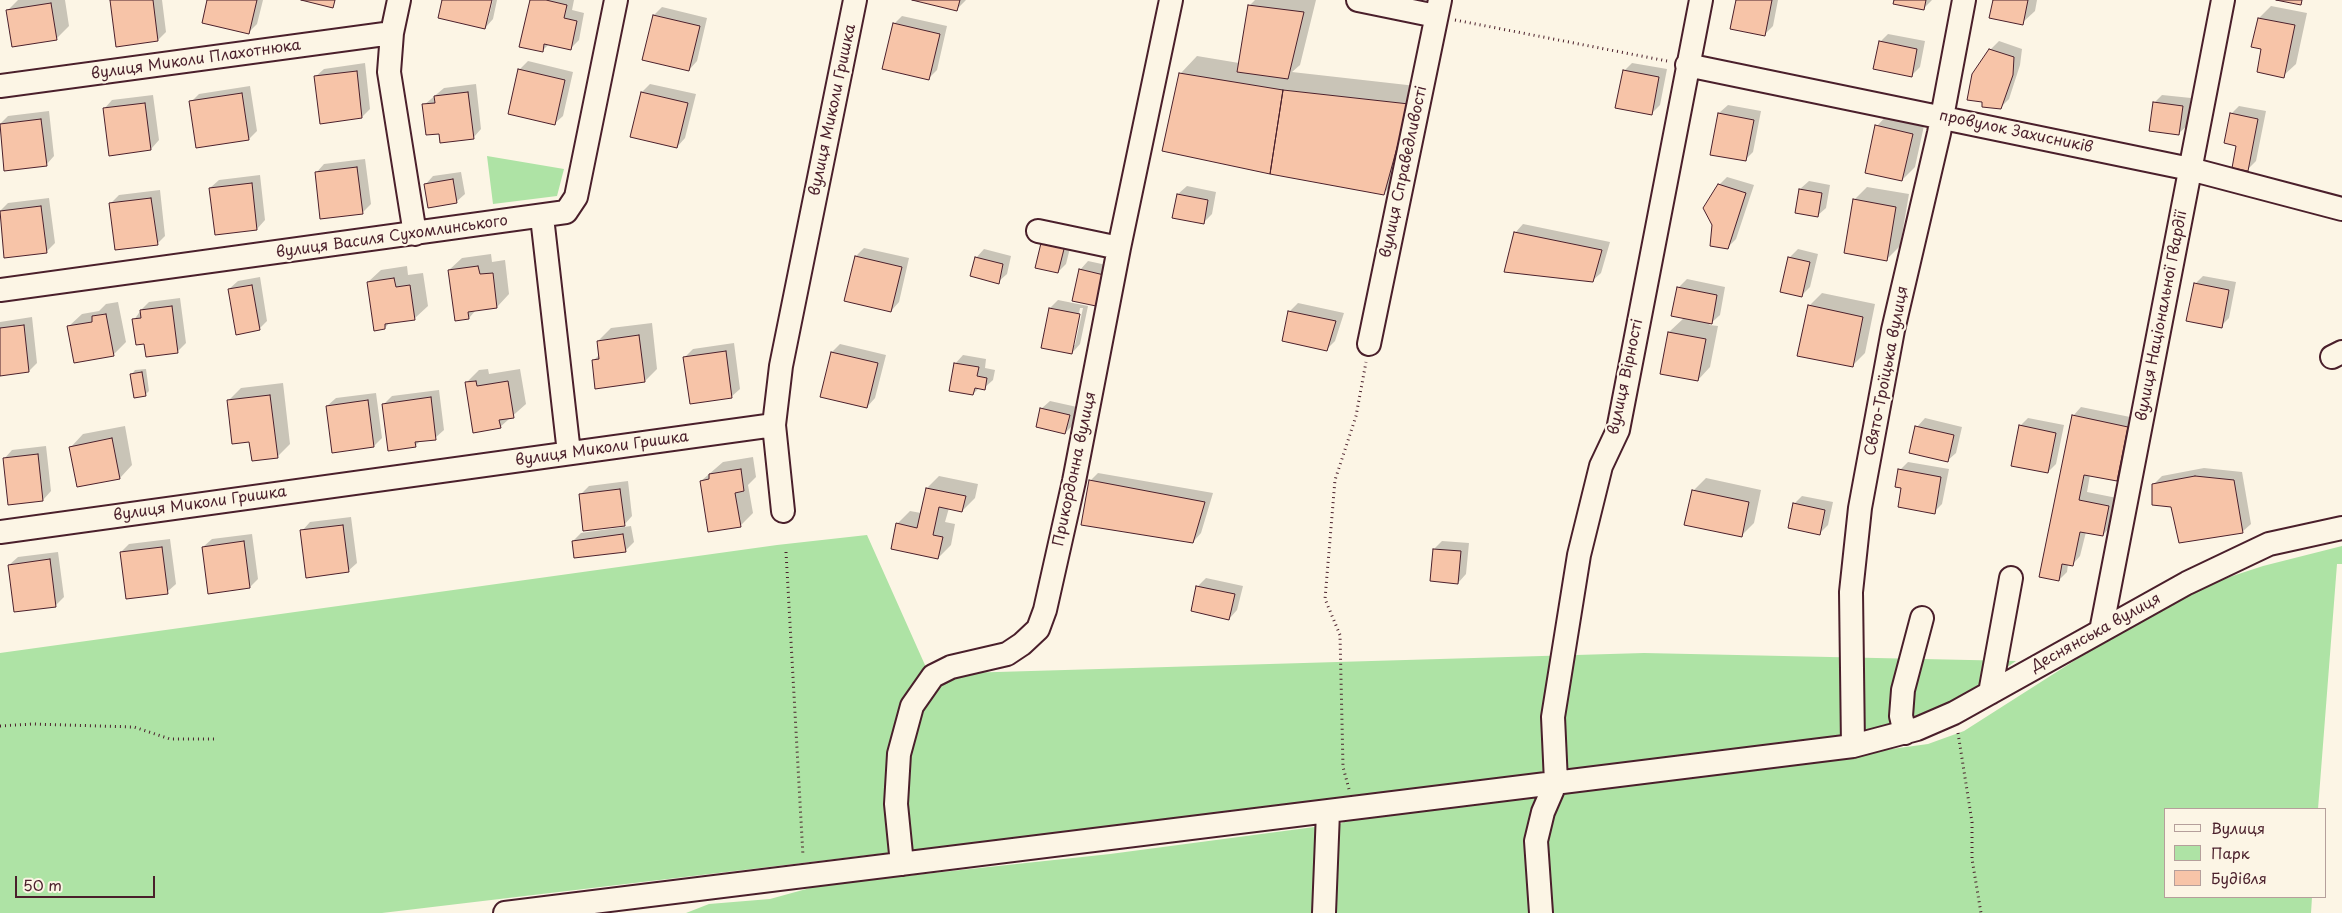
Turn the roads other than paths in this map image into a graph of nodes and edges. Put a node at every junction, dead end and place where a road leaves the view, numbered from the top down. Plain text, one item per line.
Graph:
1 (399, 0) edge
2 (616, 0) edge
3 (855, 0) edge
4 (1171, 0) edge
5 (1358, 0) edge
6 (1701, 0) edge
7 (1964, 0) edge
8 (2223, 0) edge
9 (1438, 8) edge
10 (392, 33) junction
11 (1688, 65) junction
12 (0, 86) edge
13 (1942, 116) junction
14 (2190, 169) junction
15 (2342, 209) edge
16 (542, 217) junction
17 (1038, 231) dead end
18 (415, 234) junction
19 (1118, 248) junction
20 (0, 290) edge
21 (1369, 344) road end
22 (774, 425) junction
23 (569, 453) junction
24 (783, 511) dead end
25 (2342, 528) edge
26 (0, 532) edge
27 (2011, 578) dead end
28 (1922, 618) dead end
29 (2101, 631) junction
30 (1990, 693) junction
31 (1905, 733) junction
32 (1854, 746) junction
33 (1556, 782) junction
34 (1328, 812) junction
35 (902, 864) junction
36 (505, 913) edge
37 (1324, 913) edge
38 (1541, 913) edge

1 - 10 street
2 - 16 street, вулиця Василя Сухомлинського
3 - 22 street, вулиця Миколи Гришка
4 - 19 street, Прикордонна вулиця
5 - 9 street
6 - 11 street, вулиця Вірності
7 - 13 street, Свято-Троїцька вулиця
8 - 14 street, вулиця Національної Гвардії
9 - 21 street, вулиця Справедливості
10 - 12 street, вулиця Миколи Плахотнюка
10 - 18 street
11 - 13 street, провулок Захисників
11 - 33 street, вулиця Вірності
13 - 14 street, провулок Захисників
13 - 32 street, Свято-Троїцька вулиця
14 - 15 street, провулок Захисників
14 - 29 street, вулиця Національної Гвардії
16 - 18 street, вулиця Василя Сухомлинського
16 - 23 street
17 - 19 street
18 - 20 street, вулиця Василя Сухомлинського
19 - 35 street, Прикордонна вулиця
22 - 23 street, вулиця Миколи Гришка
22 - 24 street
23 - 26 street, вулиця Миколи Гришка
25 - 29 street, Деснянська вулиця
27 - 30 street
28 - 31 street
29 - 30 street, Деснянська вулиця
30 - 31 street, Деснянська вулиця
31 - 32 street, Деснянська вулиця
32 - 33 street, Деснянська вулиця
33 - 34 street, Деснянська вулиця
33 - 38 street
34 - 35 street, Деснянська вулиця
34 - 37 street
35 - 36 street, Деснянська вулиця

